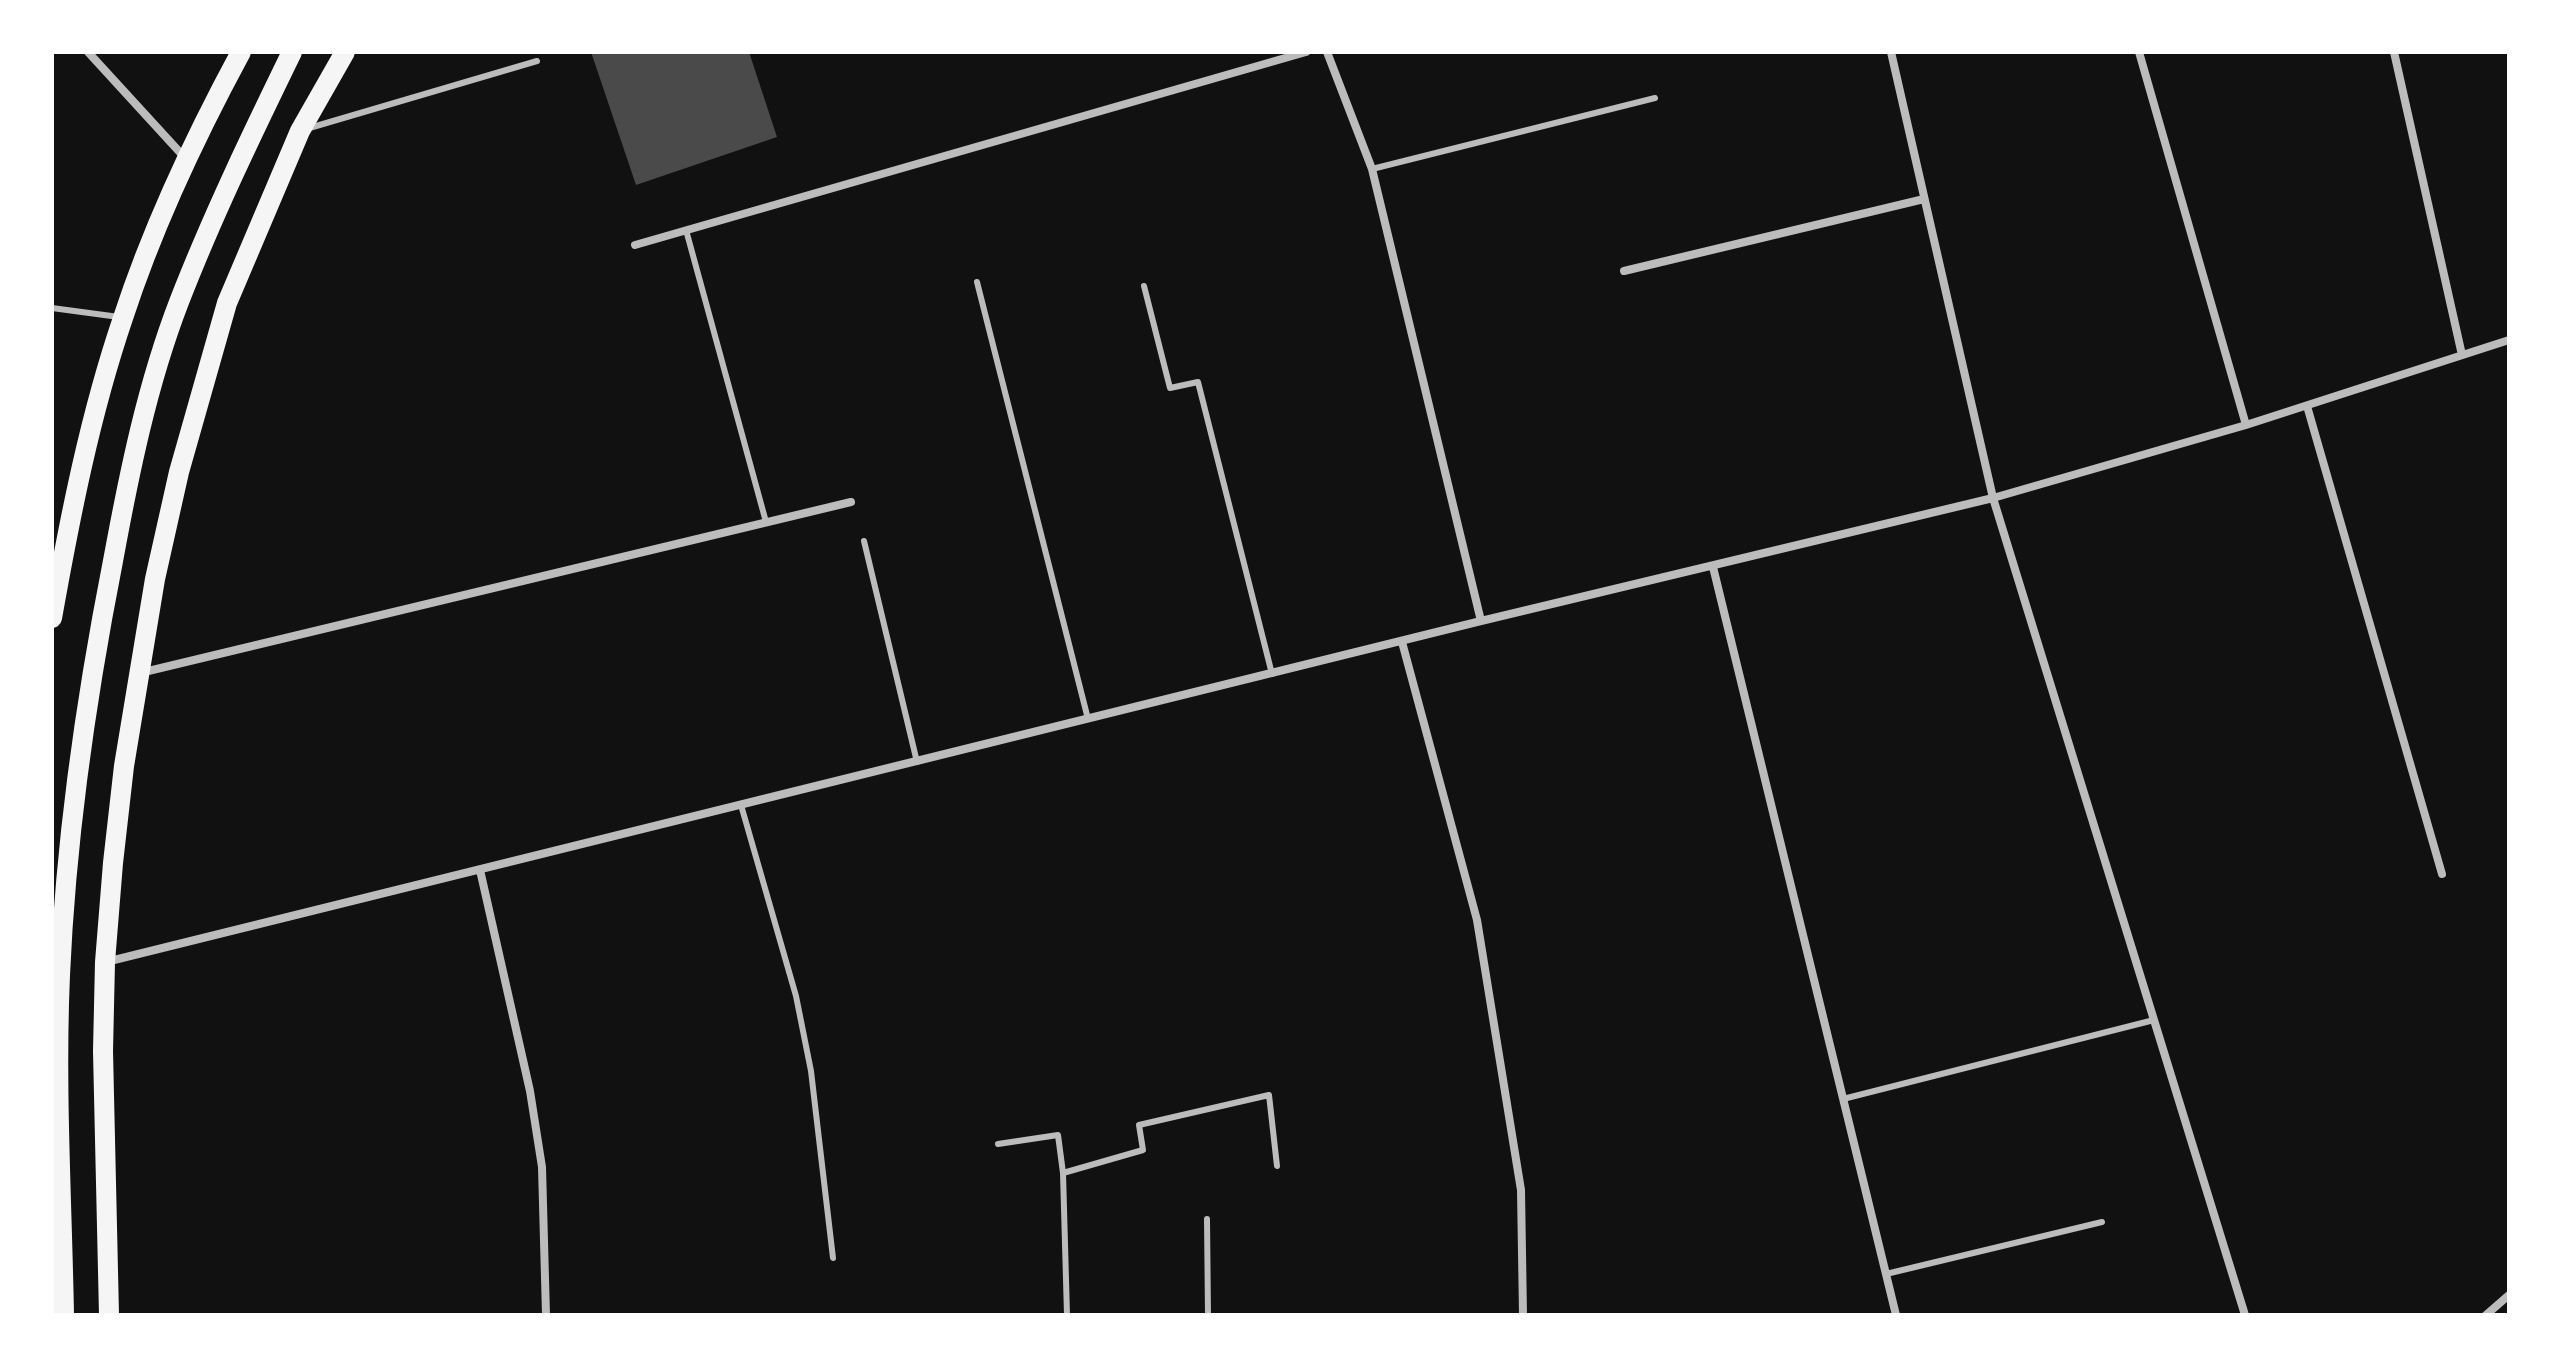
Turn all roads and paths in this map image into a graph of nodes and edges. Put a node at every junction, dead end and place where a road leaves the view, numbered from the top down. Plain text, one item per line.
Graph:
1 (88, 52) edge
2 (241, 52) edge
3 (292, 52) edge
4 (345, 52) edge
5 (1306, 52) edge
6 (1327, 52) edge
7 (1891, 52) edge
8 (2139, 52) edge
9 (2394, 52) edge
10 (537, 61) dead end
11 (1655, 98) dead end
12 (300, 131) junction
13 (186, 159) junction
14 (1372, 169) junction
15 (1924, 199) junction
16 (686, 230) junction
17 (635, 245) dead end
18 (1624, 271) dead end
19 (977, 282) dead end
20 (1144, 286) dead end
21 (52, 308) edge
22 (123, 318) junction
23 (2509, 340) edge
24 (2462, 355) junction
25 (2307, 406) junction
26 (2246, 425) junction
27 (1993, 498) junction
28 (851, 502) dead end
29 (766, 522) junction
30 (59, 540) edge
31 (864, 541) dead end
32 (1713, 567) junction
33 (52, 618) edge
34 (1481, 621) junction
35 (1402, 642) junction
36 (139, 673) junction
37 (1272, 674) junction
38 (1088, 719) junction
39 (917, 762) junction
40 (741, 805) junction
41 (480, 870) junction
42 (2442, 874) dead end
43 (105, 962) junction
44 (2154, 1020) junction
45 (1843, 1099) junction
46 (998, 1144) dead end
47 (1277, 1166) dead end
48 (1063, 1173) junction
49 (1207, 1219) dead end
50 (2102, 1222) dead end
51 (833, 1258) dead end
52 (1886, 1274) junction
53 (2509, 1295) edge
54 (64, 1315) edge
55 (109, 1315) edge
56 (546, 1315) edge
57 (1067, 1315) edge
58 (1208, 1315) edge
59 (1523, 1315) edge
60 (1896, 1315) edge
61 (2245, 1315) edge
62 (2486, 1315) edge

1 - 13 street
2 - 13 main road
3 - 54 main road
4 - 12 main road
5 - 16 street
6 - 14 street
7 - 15 street
8 - 26 street
9 - 24 street
10 - 12 lane
11 - 14 lane
12 - 36 main road
13 - 22 main road
14 - 34 street
15 - 18 street
15 - 27 street
16 - 17 street
16 - 29 lane
19 - 38 lane
20 - 37 lane
21 - 22 lane
22 - 30 main road
23 - 24 street
24 - 25 street
25 - 26 street
25 - 42 street
26 - 27 street
27 - 32 street
27 - 44 street
28 - 29 street
29 - 36 street
30 - 33 main road
31 - 39 lane
32 - 34 street
32 - 45 street
34 - 35 street
35 - 37 street
35 - 59 street
36 - 43 main road
37 - 38 street
38 - 39 street
39 - 40 street
40 - 41 street
40 - 51 lane
41 - 43 street
41 - 56 street
43 - 55 main road
44 - 45 lane
44 - 61 street
45 - 52 street
46 - 48 lane
47 - 48 lane
48 - 57 lane
49 - 58 lane
50 - 52 lane
52 - 60 street
53 - 62 street

